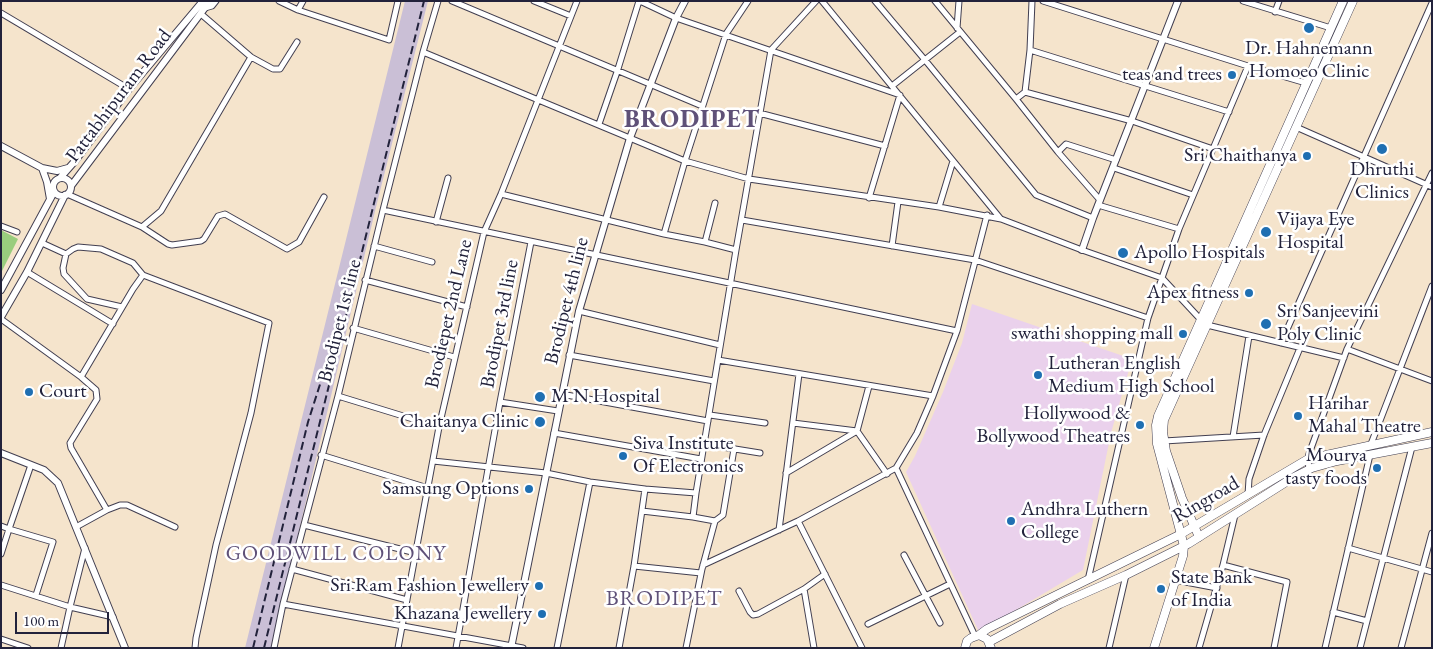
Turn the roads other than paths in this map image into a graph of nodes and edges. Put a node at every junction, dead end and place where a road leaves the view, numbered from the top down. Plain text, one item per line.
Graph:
1 (210, 1) edge
2 (216, 1) edge
3 (279, 1) edge
4 (303, 1) edge
5 (398, 1) edge
6 (438, 1) edge
7 (452, 1) edge
8 (534, 1) edge
9 (577, 1) edge
10 (639, 1) edge
11 (685, 1) edge
12 (748, 1) edge
13 (816, 1) edge
14 (822, 1) edge
15 (875, 1) edge
16 (935, 1) edge
17 (959, 1) edge
18 (1032, 1) edge
19 (1043, 1) edge
20 (1178, 1) edge
21 (1243, 1) edge
22 (1280, 1) edge
23 (1343, 1) edge
24 (1353, 1) edge
25 (1432, 3) edge
26 (202, 4) edge
27 (298, 10) junction
28 (1276, 12) junction
29 (1, 13) edge
30 (201, 14) junction
31 (571, 16) junction
32 (676, 18) junction
33 (1331, 28) junction
34 (959, 30) junction
35 (726, 34) junction
36 (1163, 40) junction
37 (297, 42) dead end
38 (558, 46) junction
39 (771, 50) junction
40 (1030, 50) junction
41 (423, 52) junction
42 (251, 57) junction
43 (925, 60) junction
44 (1248, 66) junction
45 (618, 72) junction
46 (1306, 83) junction
47 (651, 84) junction
48 (1146, 85) junction
49 (892, 86) junction
50 (129, 89) junction
51 (1025, 92) junction
52 (900, 95) junction
53 (539, 99) junction
54 (1016, 99) junction
55 (118, 104) junction
56 (702, 106) junction
57 (127, 112) junction
58 (1229, 112) junction
59 (759, 113) junction
60 (1132, 121) junction
61 (599, 124) junction
62 (1296, 127) junction
63 (630, 138) junction
64 (1, 146) edge
65 (884, 146) junction
66 (1213, 149) junction
67 (1058, 152) junction
68 (1363, 157) junction
69 (1116, 160) junction
70 (685, 161) junction
71 (953, 161) junction
72 (42, 168) junction
73 (70, 168) junction
74 (1114, 168) junction
75 (1432, 173) edge
76 (60, 178) junction
77 (448, 178) dead end
78 (749, 179) junction
79 (71, 186) junction
80 (1429, 186) edge
81 (54, 192) junction
82 (66, 194) junction
83 (501, 194) junction
84 (1193, 194) junction
85 (324, 197) dead end
86 (869, 198) junction
87 (50, 199) junction
88 (898, 202) junction
89 (715, 203) dead end
90 (1099, 203) junction
91 (939, 207) junction
92 (383, 210) junction
93 (987, 215) junction
94 (1093, 218) junction
95 (1000, 219) junction
96 (605, 220) junction
97 (742, 220) junction
98 (436, 222) junction
99 (1, 226) edge
100 (142, 227) junction
101 (1179, 229) junction
102 (17, 232) dead end
103 (484, 232) junction
104 (664, 234) junction
105 (531, 242) junction
106 (705, 242) junction
107 (42, 243) junction
108 (374, 246) junction
109 (892, 246) junction
110 (736, 250) junction
111 (1082, 250) junction
112 (66, 254) junction
113 (595, 256) junction
114 (976, 260) junction
115 (432, 262) dead end
116 (27, 272) junction
117 (143, 275) junction
118 (1162, 278) junction
119 (365, 280) junction
120 (731, 284) junction
121 (1432, 286) edge
122 (1, 290) edge
123 (122, 307) junction
124 (466, 308) junction
125 (579, 311) junction
126 (1, 318) edge
127 (1148, 318) junction
128 (1204, 323) junction
129 (113, 324) junction
130 (353, 328) junction
131 (957, 332) junction
132 (1249, 336) junction
133 (1281, 343) junction
134 (720, 345) junction
135 (1300, 348) junction
136 (1347, 349) junction
137 (569, 355) junction
138 (454, 358) junction
139 (1344, 358) junction
140 (718, 360) junction
141 (1399, 369) junction
142 (799, 374) junction
143 (81, 377) junction
144 (714, 381) junction
145 (1432, 381) edge
146 (869, 386) junction
147 (561, 394) junction
148 (338, 396) junction
149 (933, 396) junction
150 (500, 402) junction
151 (558, 411) junction
152 (710, 415) junction
153 (708, 421) junction
154 (765, 423) dead end
155 (792, 423) junction
156 (439, 427) junction
157 (858, 431) junction
158 (1432, 432) edge
159 (554, 433) junction
160 (1264, 435) junction
161 (1233, 437) junction
162 (1164, 441) junction
163 (1432, 443) edge
164 (704, 444) junction
165 (1371, 444) junction
166 (1412, 447) junction
167 (734, 449) junction
168 (1, 453) edge
169 (760, 453) dead end
170 (321, 455) junction
171 (1370, 455) junction
172 (702, 459) junction
173 (1308, 459) junction
174 (433, 460) junction
175 (31, 465) junction
176 (489, 467) junction
177 (896, 468) junction
178 (1309, 470) junction
179 (546, 473) junction
180 (786, 473) junction
181 (887, 474) junction
182 (590, 482) junction
183 (428, 488) junction
184 (645, 489) junction
185 (696, 494) junction
186 (1248, 495) junction
187 (107, 510) junction
188 (642, 512) junction
189 (1235, 515) junction
190 (693, 517) junction
191 (716, 521) junction
192 (798, 521) junction
193 (304, 525) junction
194 (1, 526) edge
195 (1194, 526) junction
196 (76, 527) junction
197 (175, 527) dead end
198 (9, 529) junction
199 (779, 530) junction
200 (1432, 533) edge
201 (1181, 534) junction
202 (1199, 537) junction
203 (1184, 546) junction
204 (85, 548) junction
205 (1348, 548) junction
206 (1, 554) edge
207 (416, 554) junction
208 (904, 555) dead end
209 (1384, 558) junction
210 (703, 565) junction
211 (1223, 565) junction
212 (634, 566) junction
213 (292, 569) junction
214 (1423, 570) junction
215 (1432, 572) edge
216 (701, 573) junction
217 (825, 574) junction
218 (1126, 575) junction
219 (1088, 580) junction
220 (1175, 580) junction
221 (950, 584) junction
222 (1, 585) edge
223 (1217, 588) junction
224 (804, 589) junction
225 (739, 591) dead end
226 (36, 595) junction
227 (926, 595) junction
228 (407, 600) junction
229 (283, 604) junction
230 (70, 607) junction
231 (1333, 612) junction
232 (113, 617) junction
233 (1367, 621) junction
234 (940, 623) dead end
235 (868, 624) dead end
236 (402, 626) junction
237 (977, 636) junction
238 (458, 637) junction
239 (1, 639) edge
240 (990, 645) edge
241 (511, 647) edge
242 (964, 647) edge
243 (28, 648) edge
244 (61, 648) edge
245 (124, 648) edge
246 (195, 648) edge
247 (274, 648) edge
248 (398, 648) edge
249 (456, 648) edge
250 (523, 648) edge
251 (557, 648) edge
252 (619, 648) edge
253 (686, 648) edge
254 (814, 648) edge
255 (862, 648) edge
256 (1109, 648) edge
257 (1154, 648) edge
258 (1199, 648) edge
259 (1274, 648) edge
260 (1325, 648) edge
261 (1360, 648) edge
262 (1402, 648) edge

1 - 26 street, Pattabhipuram Road
2 - 26 street
3 - 27 street
4 - 27 street
5 - 27 street
6 - 41 street, Brodipet 1st line
7 - 38 street
8 - 31 street
9 - 31 street, Brodiepet 2nd Lane
10 - 32 street
10 - 45 street
11 - 32 street, Brodipet 4th line
12 - 35 street
13 - 39 street
14 - 49 street
15 - 43 street
16 - 34 street
17 - 34 street
18 - 40 street
19 - 36 street
20 - 36 street
21 - 28 street
22 - 28 street
23 - 33 main road
24 - 62 main road
25 - 68 street
26 - 30 street, Pattabhipuram Road
26 - 50 street, Pattabhipuram Road
28 - 33 street
29 - 50 street
30 - 42 street
30 - 57 street, Pattabhipuram Road
31 - 38 street, Brodiepet 2nd Lane
32 - 35 street
32 - 47 street, Brodipet 4th line
33 - 46 main road
34 - 43 street
34 - 54 street
35 - 39 street
35 - 56 street
36 - 44 street
36 - 48 street
37 - 42 street
38 - 45 street
38 - 53 street, Brodiepet 2nd Lane
39 - 52 street
39 - 59 street
40 - 48 street
40 - 51 street
41 - 53 street
41 - 92 street, Brodipet 1st line
42 - 100 street
43 - 49 street
43 - 94 street
44 - 46 street
44 - 58 street
45 - 47 street
45 - 61 street
46 - 128 main road
47 - 56 street
47 - 63 street, Brodipet 4th line
48 - 58 street
48 - 60 street
49 - 52 street
50 - 55 street, Pattabhipuram Road
51 - 54 street
51 - 60 street
52 - 65 street
52 - 71 street
53 - 61 street
53 - 83 street, Brodiepet 2nd Lane
54 - 67 street
55 - 57 street
55 - 73 street, Pattabhipuram Road
56 - 70 street
57 - 79 street, Pattabhipuram Road
58 - 66 street
59 - 65 street
59 - 78 street
60 - 66 street
60 - 69 street
61 - 63 street
62 - 68 street
62 - 128 main road
63 - 70 street
63 - 96 street, Brodipet 4th line
64 - 72 street
65 - 86 street
66 - 84 street
67 - 69 street
67 - 90 street
68 - 80 street
68 - 133 street
69 - 74 street
70 - 78 street
70 - 104 street
71 - 91 street
71 - 95 street
72 - 73 street
72 - 87 street
73 - 76 street, Pattabhipuram Road
74 - 84 street
74 - 90 street
75 - 80 street
76 - 79 street, Pattabhipuram Road
76 - 81 street, Pattabhipuram Road
77 - 98 street
78 - 86 street
78 - 97 street
79 - 82 street, Pattabhipuram Road
80 - 136 street
81 - 82 street
81 - 87 street
82 - 100 street
82 - 107 street, Pattabhipuram Road
83 - 96 street
83 - 103 street, Brodiepet 2nd Lane
84 - 101 street
85 - 100 street
86 - 88 street
87 - 122 street
88 - 91 street
88 - 109 street
89 - 106 street
90 - 94 street
90 - 101 street
91 - 93 street
92 - 98 street
92 - 108 street, Brodipet 1st line
93 - 95 street
93 - 114 street
94 - 111 street
95 - 111 street
96 - 104 street
96 - 113 street, Brodipet 4th line
97 - 109 street
97 - 110 street
98 - 103 street
99 - 102 street
101 - 118 street
103 - 105 street
103 - 124 street, Brodiepet 2nd Lane
104 - 106 street
105 - 113 street
105 - 150 street, Brodipet 3rd line
106 - 110 street
107 - 112 street
107 - 116 street, Pattabhipuram Road
108 - 115 street
108 - 119 street, Brodipet 1st line
109 - 114 street
110 - 120 street
111 - 118 street
112 - 117 street
112 - 123 street
113 - 120 street
113 - 125 street, Brodipet 4th line
114 - 127 street
114 - 131 street
116 - 126 street, Pattabhipuram Road
116 - 129 street
117 - 123 street
117 - 246 street
118 - 127 street
118 - 128 street
119 - 124 street
119 - 130 street, Brodipet 1st line
120 - 131 street
120 - 134 street
121 - 141 street
123 - 129 street
124 - 138 street, Brodiepet 2nd Lane
125 - 134 street
125 - 137 street, Brodipet 4th line
126 - 143 street
127 - 219 street
128 - 132 street
128 - 162 main road
128 - 201 main road
129 - 143 street
130 - 138 street
130 - 148 street, Brodipet 1st line
131 - 149 street
132 - 133 street
132 - 161 street
133 - 135 street
134 - 140 street
135 - 139 street
135 - 160 street
136 - 139 street
136 - 141 street
137 - 144 street
137 - 147 street, Brodipet 4th line
138 - 156 street, Brodiepet 2nd Lane
139 - 173 street
140 - 142 street
140 - 144 street
141 - 145 street
141 - 165 street
142 - 146 street
142 - 155 street
143 - 187 street
144 - 152 street
146 - 149 street
146 - 157 street
147 - 151 street, Brodipet 4th line
147 - 153 street
148 - 156 street
148 - 170 street, Brodipet 1st line
149 - 177 street
150 - 151 street
150 - 176 street, Brodipet 3rd line
151 - 159 street, Brodipet 4th line
152 - 153 street
152 - 154 street
153 - 164 street
155 - 157 street
155 - 180 street
156 - 174 street, Brodiepet 2nd Lane
157 - 180 street
157 - 181 street
158 - 165 main road, Ringroad
159 - 172 street
159 - 179 street, Brodipet 4th line
160 - 161 street
160 - 186 street
161 - 162 street
162 - 195 main road
163 - 166 main road, Ringroad
164 - 167 street
164 - 172 street
165 - 173 main road, Ringroad
166 - 171 main road, Ringroad
166 - 209 street
167 - 169 street
167 - 191 street
168 - 175 street
170 - 183 street
170 - 193 street, Brodipet 1st line
171 - 178 main road, Ringroad
171 - 205 street
172 - 185 street
173 - 178 street
173 - 186 main road, Ringroad
174 - 176 street
174 - 183 street, Brodiepet 2nd Lane
175 - 196 street
175 - 198 street
176 - 179 street
176 - 238 street, Brodipet 3rd line
177 - 181 street
177 - 221 street
178 - 189 main road, Ringroad
179 - 182 street
179 - 241 street, Brodipet 4th line
180 - 199 street
181 - 192 street
182 - 184 street
182 - 251 street
183 - 207 street, Brodiepet 2nd Lane
184 - 185 street
184 - 188 street
185 - 190 street
186 - 195 main road, Ringroad
187 - 196 street
187 - 197 street
188 - 190 street
188 - 212 street
189 - 202 main road, Ringroad
189 - 211 street
190 - 191 street
191 - 210 street
192 - 199 street
192 - 217 street
193 - 207 street
193 - 213 street, Brodipet 1st line
194 - 198 street
195 - 201 main road, Ringroad
195 - 202 main road
196 - 204 street
198 - 206 street
198 - 226 street
199 - 210 street
200 - 214 street
201 - 203 main road
201 - 219 main road, Ringroad
202 - 203 main road, Ringroad
203 - 218 main road, Ringroad
203 - 220 main road
204 - 230 street
204 - 232 street
205 - 209 street
205 - 231 street
207 - 228 street, Brodiepet 2nd Lane
208 - 227 street
209 - 214 street
209 - 233 street
210 - 216 street
211 - 223 street
211 - 259 street
212 - 216 street
212 - 252 street
213 - 228 street
213 - 229 street, Brodipet 1st line
214 - 215 street
214 - 262 street
216 - 253 street
217 - 224 street
217 - 255 street
218 - 240 main road, Ringroad
218 - 256 street
219 - 237 main road, Ringroad
220 - 223 street
220 - 257 main road
221 - 227 street
221 - 237 street
222 - 226 street
223 - 258 street
224 - 225 street
224 - 254 street
226 - 230 street
227 - 234 street
227 - 235 street
228 - 236 street, Brodiepet 2nd Lane
229 - 236 street
229 - 247 street, Brodipet 1st line
230 - 232 street
230 - 244 street
231 - 233 street
231 - 260 street
232 - 245 street
233 - 261 street
236 - 238 street
236 - 248 street, Brodiepet 2nd Lane
237 - 240 main road
237 - 242 main road, Ringroad
238 - 241 street
238 - 249 street, Brodipet 3rd line
239 - 243 street
241 - 250 street

